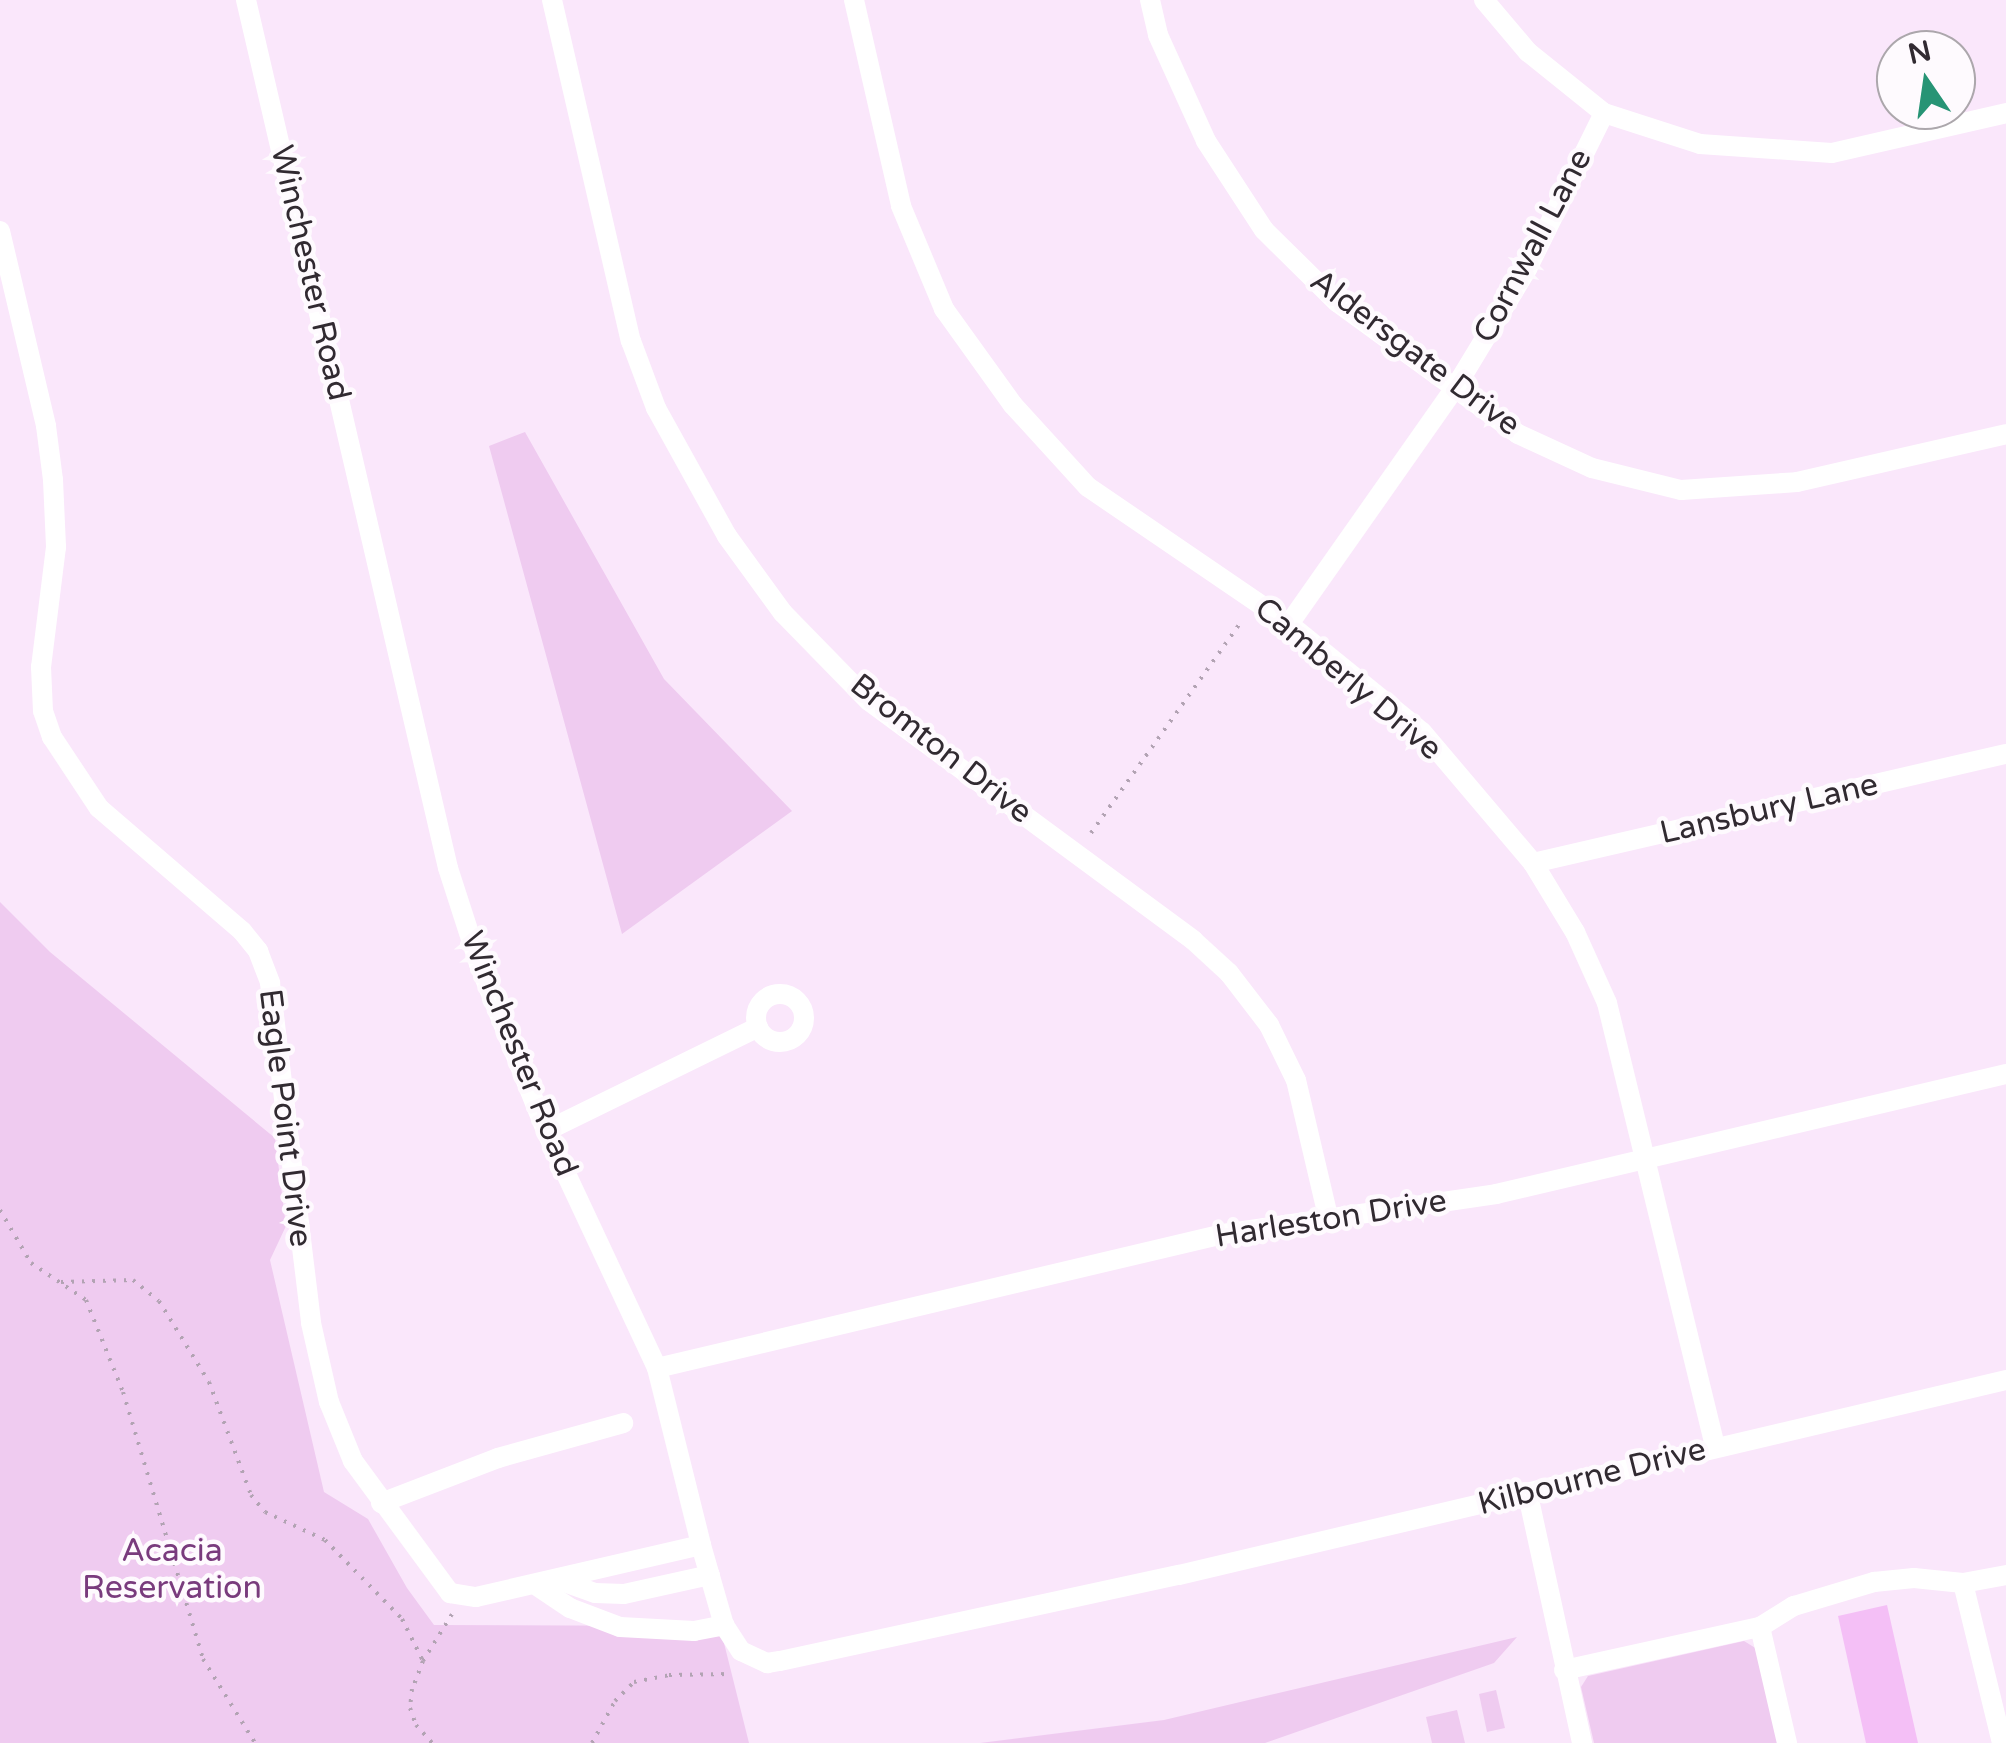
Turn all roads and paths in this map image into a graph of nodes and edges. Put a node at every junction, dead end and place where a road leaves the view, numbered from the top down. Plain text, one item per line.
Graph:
1 (246, 0) edge
2 (552, 0) edge
3 (854, 0) edge
4 (1150, 0) edge
5 (1484, 0) edge
6 (2006, 112) edge
7 (1604, 114) junction
8 (0, 231) edge
9 (2, 254) edge
10 (1455, 388) junction
11 (2006, 434) edge
12 (1241, 622) dead end
13 (1289, 624) junction
14 (2006, 754) edge
15 (1091, 832) dead end
16 (1533, 863) junction
17 (758, 1027) dead end
18 (2006, 1074) edge
19 (546, 1131) junction
20 (1648, 1157) junction
21 (0, 1210) edge
22 (1328, 1216) junction
23 (61, 1282) junction
24 (657, 1368) junction
25 (2006, 1380) edge
26 (623, 1423) dead end
27 (1714, 1446) junction
28 (1528, 1495) junction
29 (381, 1503) junction
30 (701, 1546) junction
31 (710, 1574) junction
32 (2006, 1574) edge
33 (1178, 1575) joint
34 (556, 1579) junction
35 (534, 1584) junction
36 (1963, 1584) junction
37 (461, 1595) junction
38 (724, 1624) junction
39 (1760, 1627) junction
40 (423, 1661) junction
41 (722, 1666) dead end
42 (1564, 1670) junction
43 (732, 1674) dead end
44 (724, 1675) junction
45 (255, 1743) edge
46 (432, 1743) edge
47 (592, 1743) edge
48 (1582, 1743) edge
49 (1787, 1743) edge
50 (2002, 1743) edge

1 - 19 street, Winchester Road
2 - 22 street, Bromton Drive
3 - 13 street, Camberly Drive
4 - 10 street, Aldersgate Drive
5 - 7 street
6 - 7 street
7 - 10 street, Cornwall Lane
8 - 9 street, Eagle Point Drive
9 - 29 street, Eagle Point Drive
10 - 11 street, Aldersgate Drive
10 - 13 street, Cornwall Lane
12 - 15 path
13 - 16 street, Camberly Drive
14 - 16 street, Lansbury Lane
16 - 20 street, Camberly Drive
17 - 19 street
18 - 20 street, Harleston Drive
19 - 24 street, Winchester Road
20 - 22 street, Harleston Drive
20 - 27 street, Camberly Drive
21 - 23 path
22 - 24 street, Harleston Drive
23 - 40 path
23 - 45 path
24 - 30 street, Winchester Road
25 - 27 street, Kilbourne Drive
26 - 29 street
27 - 28 street, Kilbourne Drive
28 - 33 street, Kilbourne Drive
28 - 42 street
29 - 37 street, Eagle Point Drive
30 - 31 street, Winchester Road
30 - 34 street
31 - 34 street
31 - 38 street, Winchester Road
32 - 36 street
33 - 38 street, Winchester Road
34 - 35 street
35 - 37 street
35 - 38 street
36 - 39 street
36 - 50 street
37 - 40 path
39 - 42 street
39 - 49 street
40 - 46 path
41 - 44 path
42 - 48 street
43 - 44 path
44 - 47 path

